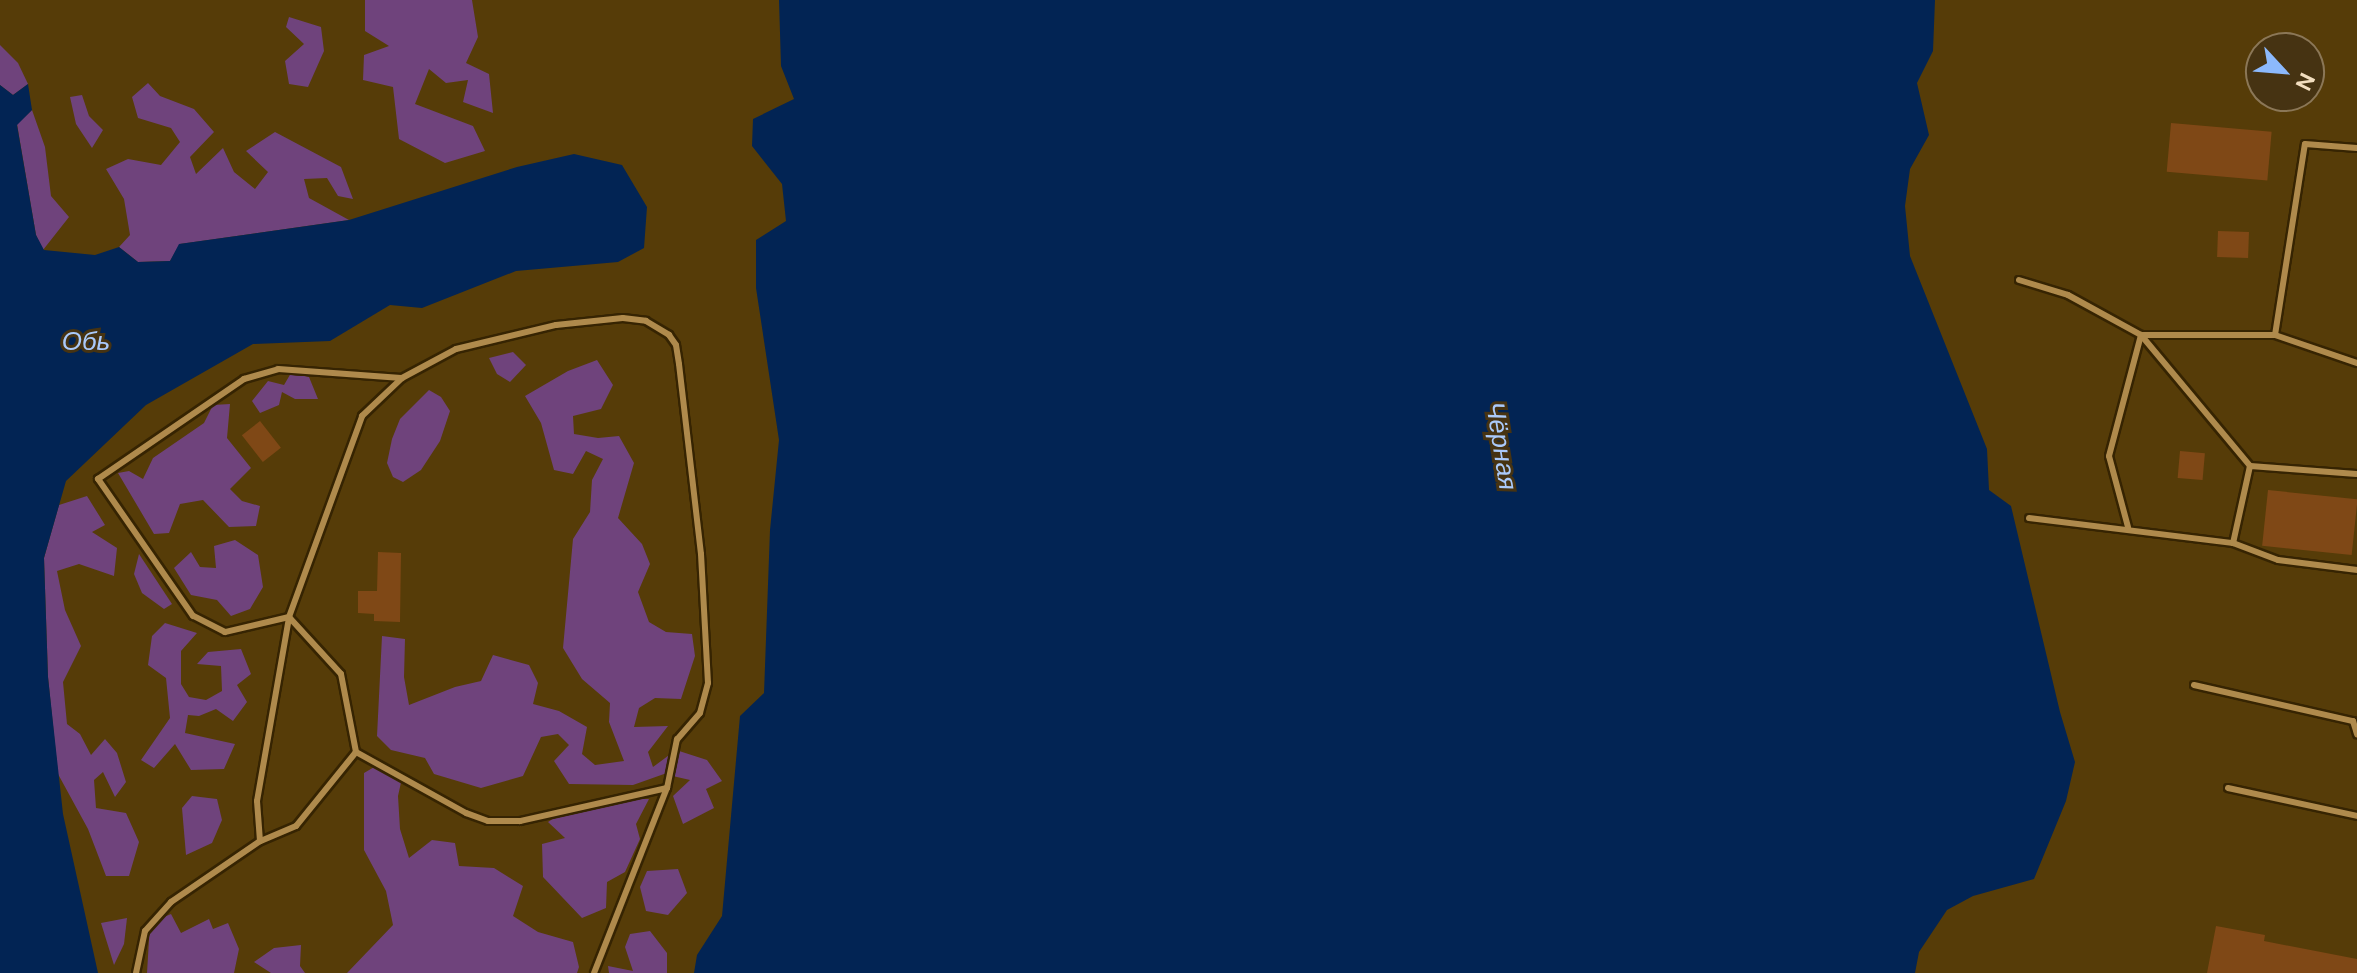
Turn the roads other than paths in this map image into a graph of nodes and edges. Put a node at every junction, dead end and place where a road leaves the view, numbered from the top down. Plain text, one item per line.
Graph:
1 (2357, 148) edge
2 (2019, 280) dead end
3 (2141, 335) junction
4 (2275, 335) junction
5 (2357, 363) edge
6 (402, 378) junction
7 (2250, 466) junction
8 (2357, 474) edge
9 (2029, 518) dead end
10 (2128, 527) junction
11 (2233, 543) junction
12 (2357, 570) edge
13 (289, 617) junction
14 (2194, 685) dead end
15 (2357, 734) edge
16 (356, 752) junction
17 (667, 788) junction
18 (2228, 788) dead end
19 (2357, 816) edge
20 (260, 841) junction
21 (136, 973) edge
22 (594, 973) edge

1 - 4 lane
2 - 3 lane
3 - 4 lane
3 - 7 lane
3 - 10 lane
4 - 5 lane
6 - 13 lane
6 - 13 lane
6 - 17 lane
7 - 8 lane
7 - 11 lane
9 - 10 lane
10 - 11 lane
11 - 12 lane
13 - 16 lane
13 - 20 lane
14 - 15 lane
16 - 17 lane
16 - 20 lane
17 - 22 lane
18 - 19 lane
20 - 21 lane

